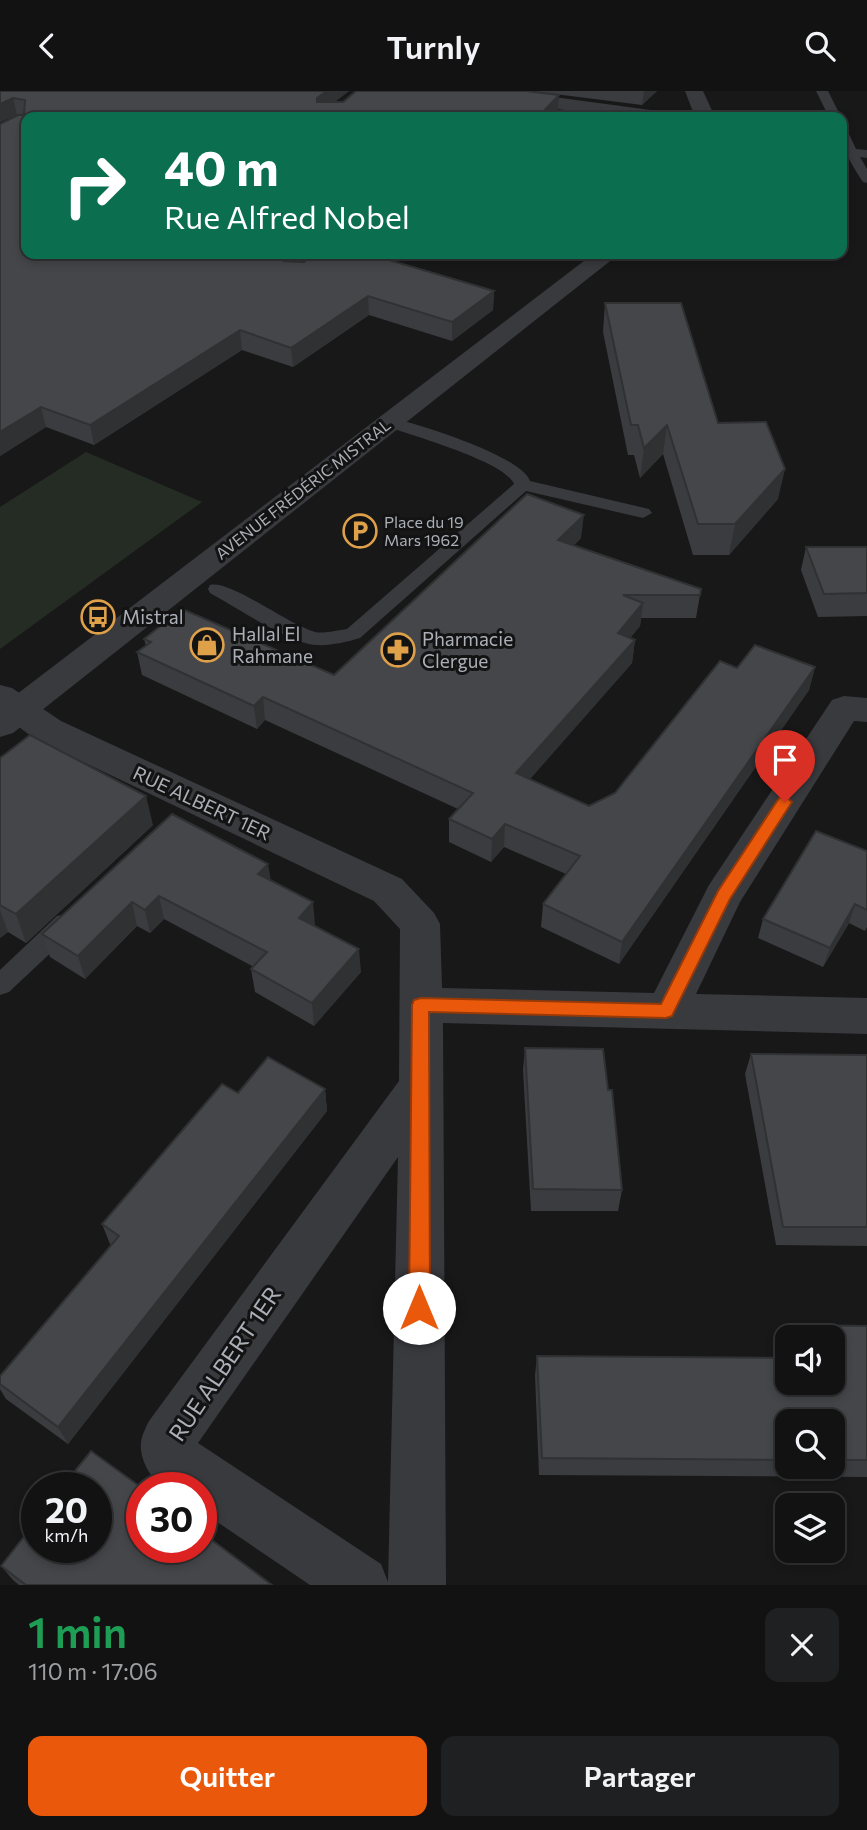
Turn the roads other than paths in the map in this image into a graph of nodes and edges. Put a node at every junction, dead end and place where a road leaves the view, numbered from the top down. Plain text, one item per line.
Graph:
1 (467, 91) edge
2 (694, 91) edge
3 (822, 91) edge
4 (512, 97) junction
5 (497, 112) edge
6 (622, 112) edge
7 (703, 112) edge
8 (832, 112) edge
9 (847, 143) edge
10 (851, 152) junction
11 (867, 154) edge
12 (867, 179) edge
13 (601, 259) edge
14 (389, 422) junction
15 (523, 485) junction
16 (643, 513) dead end
17 (216, 589) dead end
18 (867, 710) edge
19 (6, 711) edge
20 (79, 912) edge
21 (0, 985) edge
22 (421, 1005) junction
23 (666, 1011) junction
24 (867, 1016) edge
25 (421, 1087) junction
26 (360, 1585) edge
27 (417, 1585) edge

1 - 4 street
2 - 7 street
3 - 8 lane
4 - 5 street
4 - 6 street
9 - 10 lane
10 - 11 lane
10 - 12 lane
13 - 14 street, AVENUE FRÉDÉRIC MISTRAL
14 - 15 lane
14 - 19 street, AVENUE FRÉDÉRIC MISTRAL
15 - 16 lane
15 - 17 lane
18 - 23 street
19 - 22 street, RUE ALBERT 1ER
20 - 21 lane
22 - 23 street
22 - 25 street, RUE ALBERT 1ER
23 - 24 street
25 - 26 street, RUE ALBERT 1ER
25 - 27 street, RUE ALBERT 1ER

